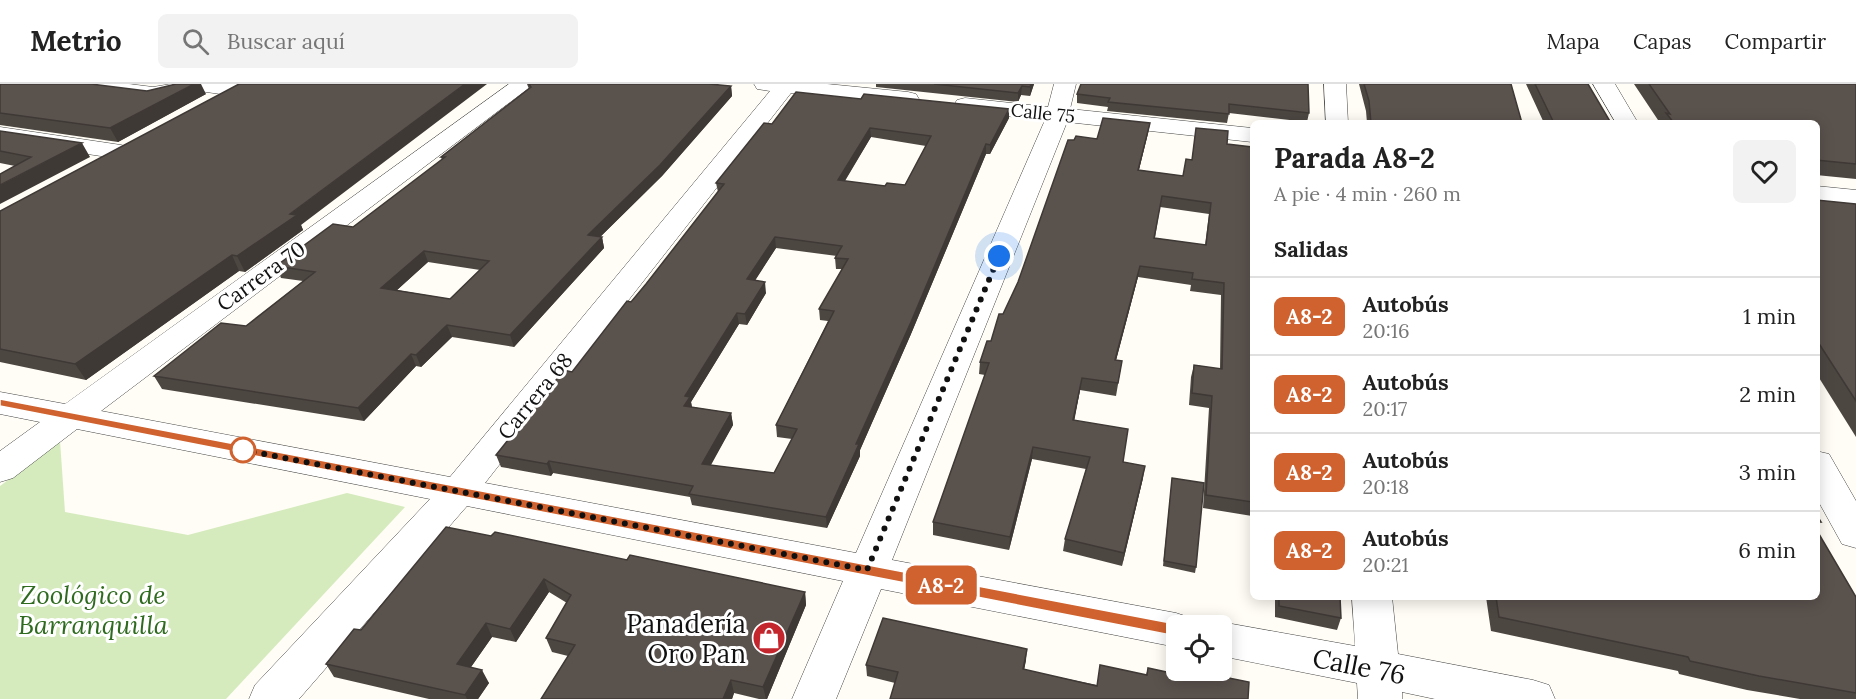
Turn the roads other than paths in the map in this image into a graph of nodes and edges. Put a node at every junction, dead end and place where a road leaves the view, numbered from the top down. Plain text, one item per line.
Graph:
1 (85, 84) edge
2 (523, 84) edge
3 (1335, 84) edge
4 (1604, 84) edge
5 (778, 85) edge
6 (241, 87) edge
7 (200, 92) edge
8 (1062, 99) edge
9 (1337, 120) edge
10 (1625, 120) edge
11 (0, 134) edge
12 (1250, 135) edge
13 (91, 169) edge
14 (1820, 194) edge
15 (1856, 198) edge
16 (0, 403) edge
17 (72, 416) junction
18 (0, 469) edge
19 (1820, 470) edge
20 (459, 491) junction
21 (1856, 534) edge
22 (867, 570) junction
23 (1372, 600) edge
24 (1166, 628) edge
25 (1232, 642) edge
26 (1379, 684) edge
27 (271, 699) edge
28 (814, 699) edge
29 (1533, 699) edge

1 - 7 street
2 - 17 street, Carrera 70
3 - 9 street
4 - 10 street
5 - 8 street, Calle 75
5 - 20 street, Carrera 68
6 - 7 street
8 - 12 street, Calle 75
8 - 22 street
11 - 13 street
14 - 15 street
16 - 17 street
17 - 18 street, Carrera 70
17 - 20 street
19 - 21 street
20 - 22 street
20 - 27 street, Carrera 68
22 - 24 street
22 - 28 street
23 - 26 street
25 - 26 street, Calle 76
26 - 29 street, Calle 76

